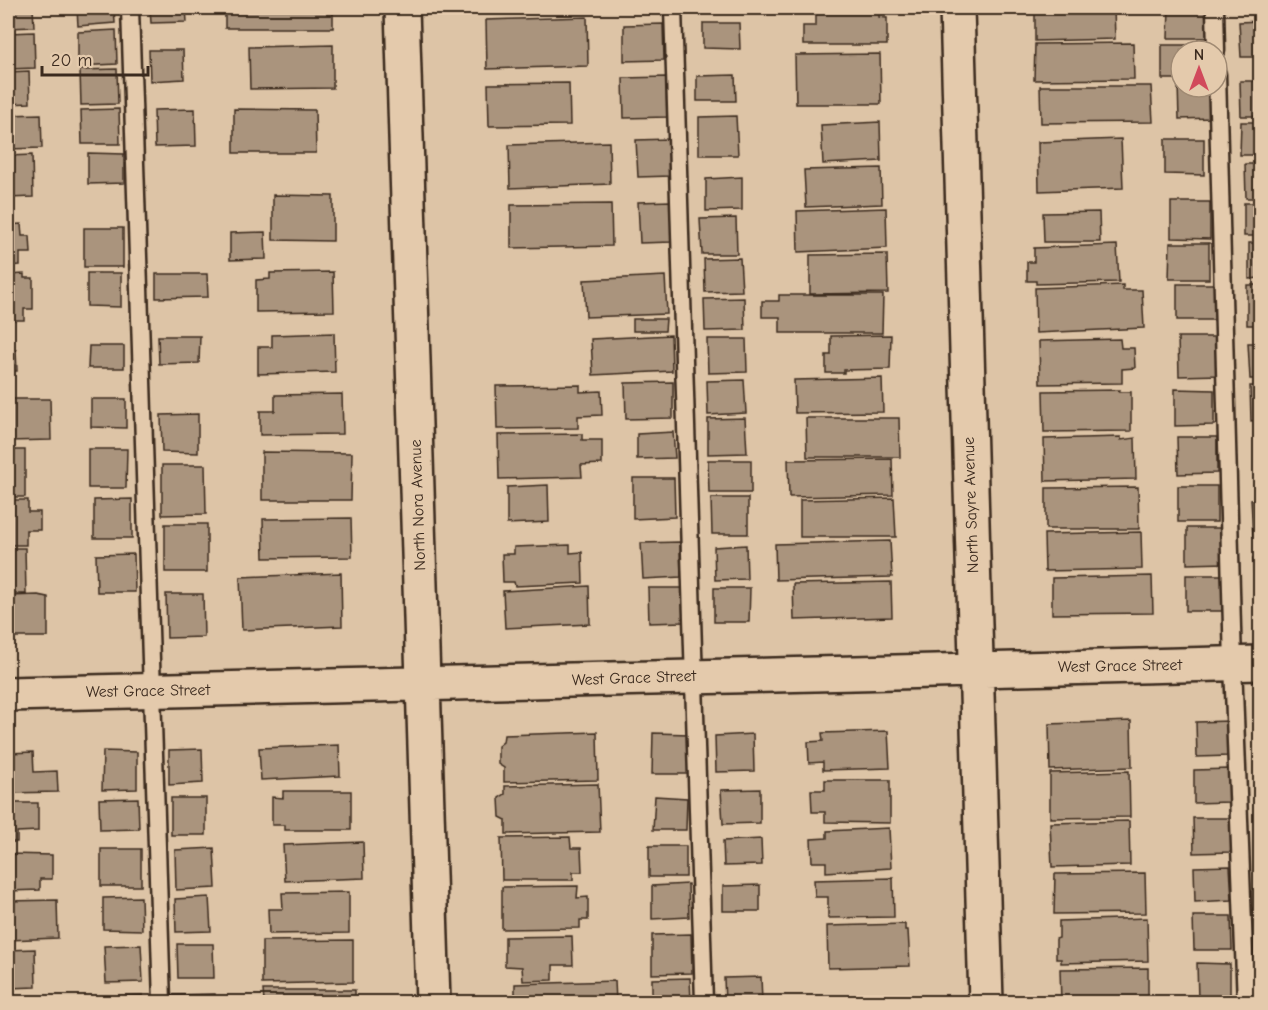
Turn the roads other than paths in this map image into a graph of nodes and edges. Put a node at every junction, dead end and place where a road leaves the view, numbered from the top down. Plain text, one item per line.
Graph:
1 (130, 8) edge
2 (402, 8) edge
3 (673, 8) edge
4 (957, 8) edge
5 (1215, 8) edge
6 (1216, 39) edge
7 (1218, 99) edge
8 (1247, 663) edge
9 (976, 670) junction
10 (694, 677) junction
11 (423, 684) junction
12 (152, 691) junction
13 (8, 694) edge
14 (162, 1002) edge
15 (433, 1002) edge
16 (704, 1002) edge
17 (986, 1002) edge
18 (1246, 1002) edge

1 - 12 lane
2 - 11 street, North Nora Avenue
3 - 10 lane
4 - 9 street, North Sayre Avenue
5 - 6 lane
7 - 8 lane
8 - 9 street, West Grace Street
8 - 18 lane
9 - 10 street, West Grace Street
9 - 17 street, North Sayre Avenue
10 - 11 street, West Grace Street
10 - 16 lane
11 - 12 street, West Grace Street
11 - 15 street, North Nora Avenue
12 - 13 street, West Grace Street
12 - 14 lane

